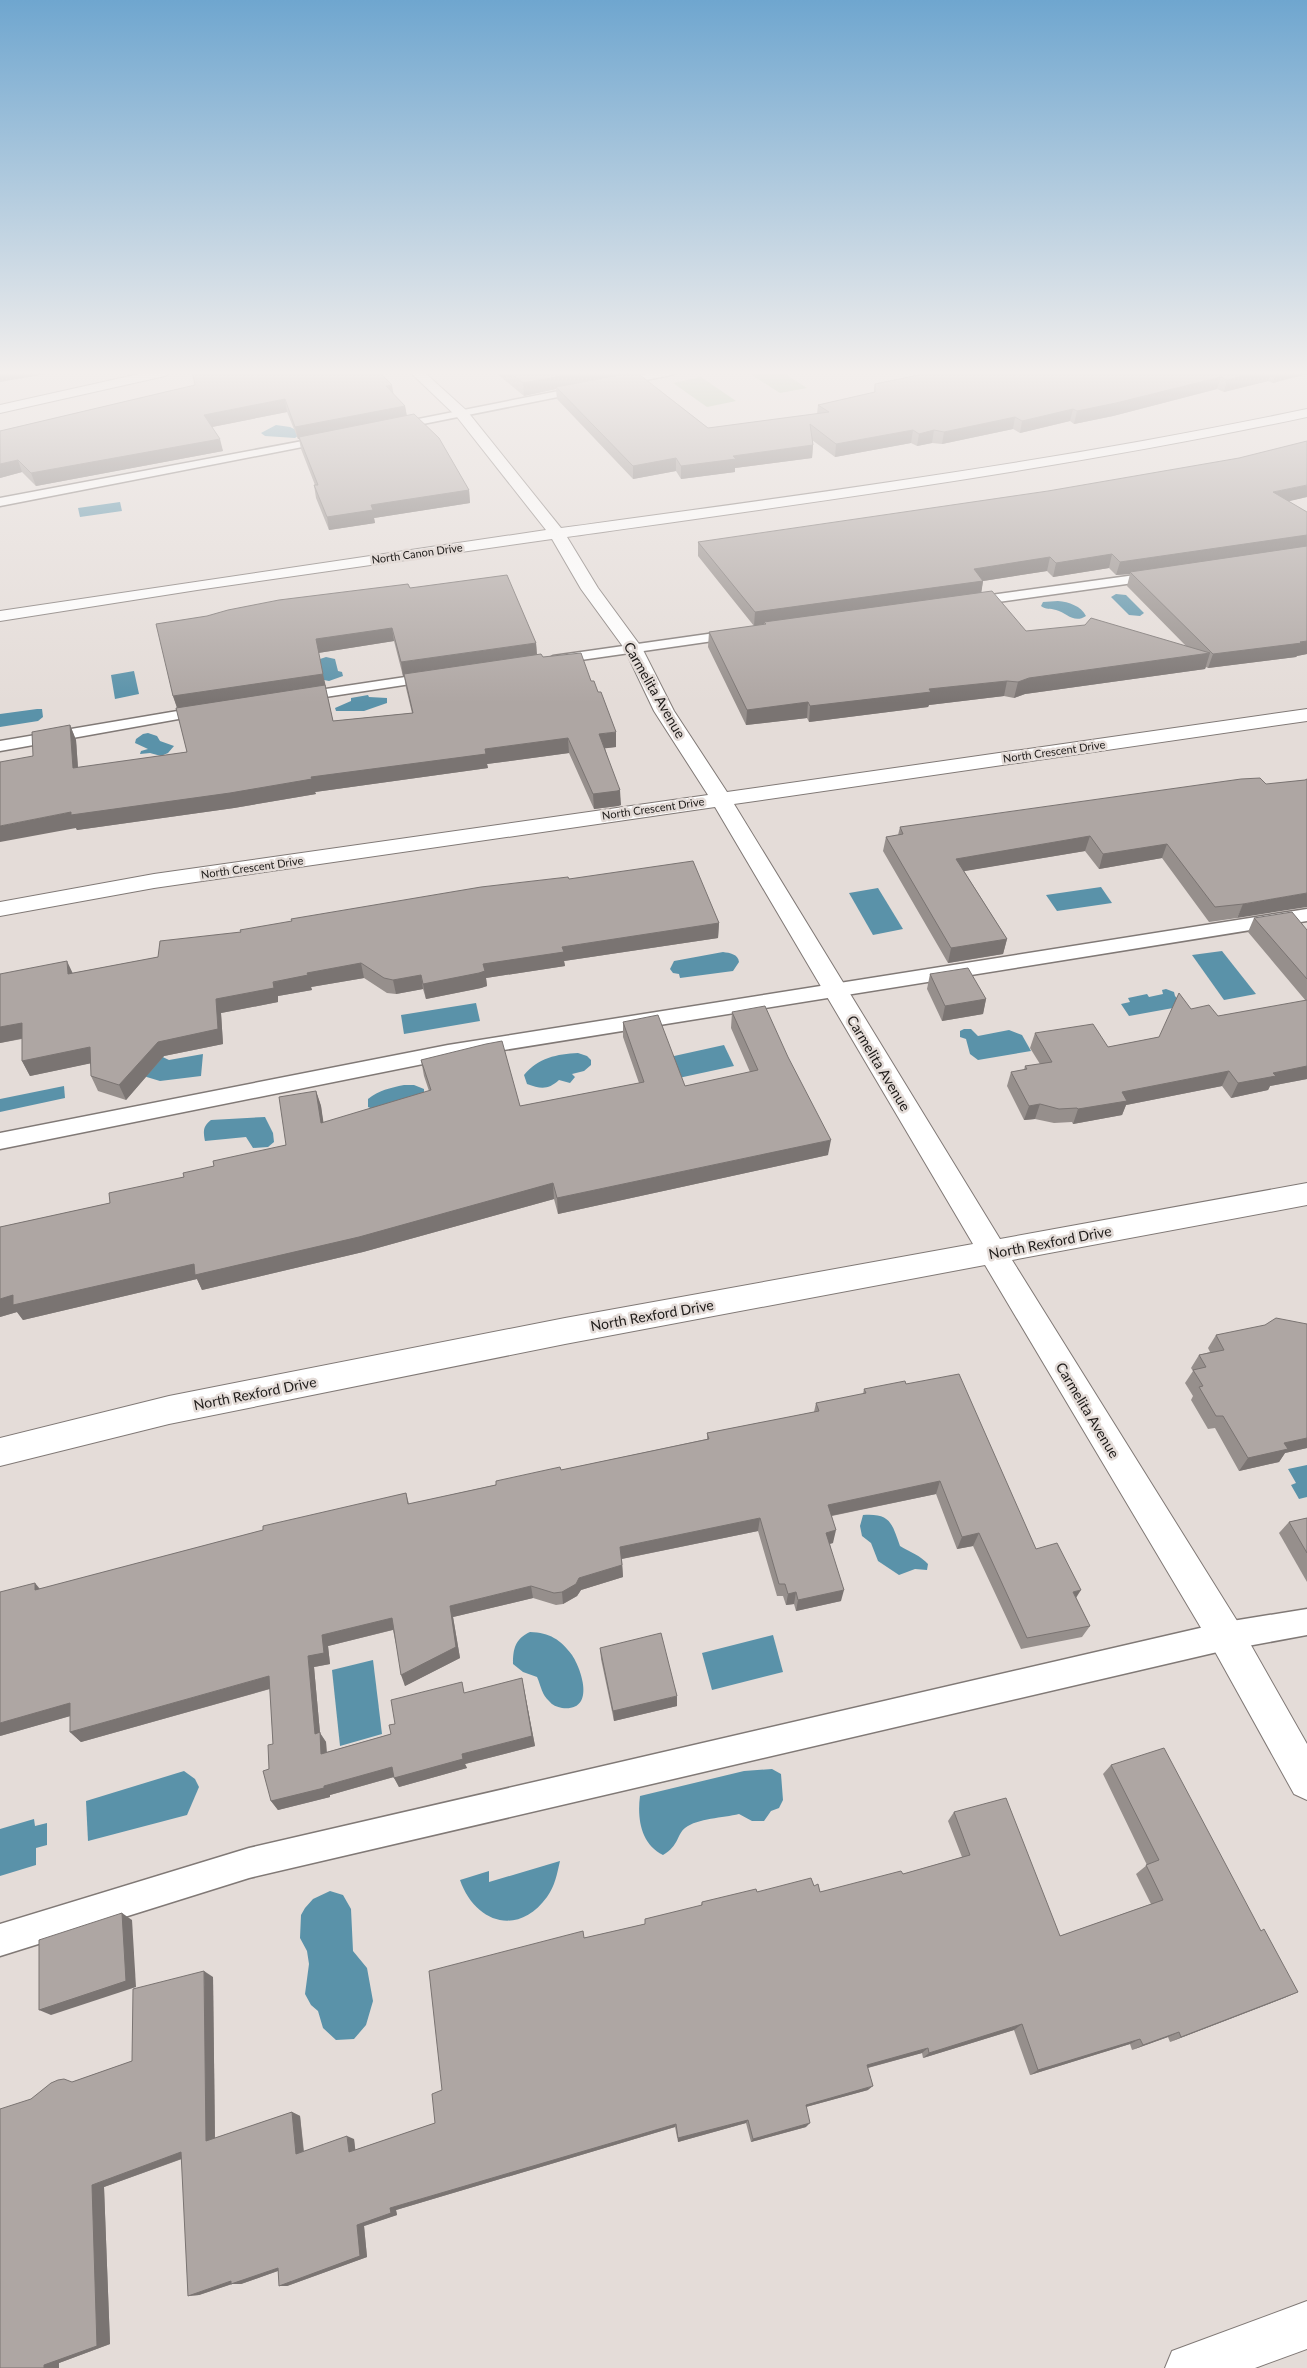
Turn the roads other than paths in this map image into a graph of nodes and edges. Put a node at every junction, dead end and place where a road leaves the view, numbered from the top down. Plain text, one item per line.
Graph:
1 (101, 483) edge
2 (517, 483) edge
3 (914, 483) edge
4 (0, 502) edge
5 (558, 534) junction
6 (1167, 574) edge
7 (950, 604) edge
8 (0, 616) edge
9 (753, 632) edge
10 (633, 648) junction
11 (539, 662) edge
12 (450, 675) edge
13 (282, 699) edge
14 (223, 708) edge
15 (1307, 715) edge
16 (0, 746) edge
17 (720, 798) junction
18 (0, 909) edge
19 (1307, 915) edge
20 (836, 992) junction
21 (0, 1141) edge
22 (1307, 1194) edge
23 (993, 1253) junction
24 (0, 1452) edge
25 (1307, 1622) edge
26 (1226, 1636) junction
27 (1307, 1780) edge
28 (0, 1940) edge
29 (1307, 2325) edge
30 (1189, 2368) edge

1 - 4 lane
2 - 5 street, Carmelita Avenue
3 - 5 street, North Canon Drive
5 - 8 street, North Canon Drive
5 - 10 street, Carmelita Avenue
6 - 7 lane
9 - 10 lane
10 - 11 lane
10 - 17 street, Carmelita Avenue
12 - 13 lane
14 - 16 lane
15 - 17 street, North Crescent Drive
17 - 18 street, North Crescent Drive
17 - 20 street, Carmelita Avenue
19 - 20 lane
20 - 21 lane
20 - 23 street, Carmelita Avenue
22 - 23 street, North Rexford Drive
23 - 24 street, North Rexford Drive
23 - 26 street, Carmelita Avenue
25 - 26 lane
26 - 27 street, Carmelita Avenue
26 - 28 lane
29 - 30 street

